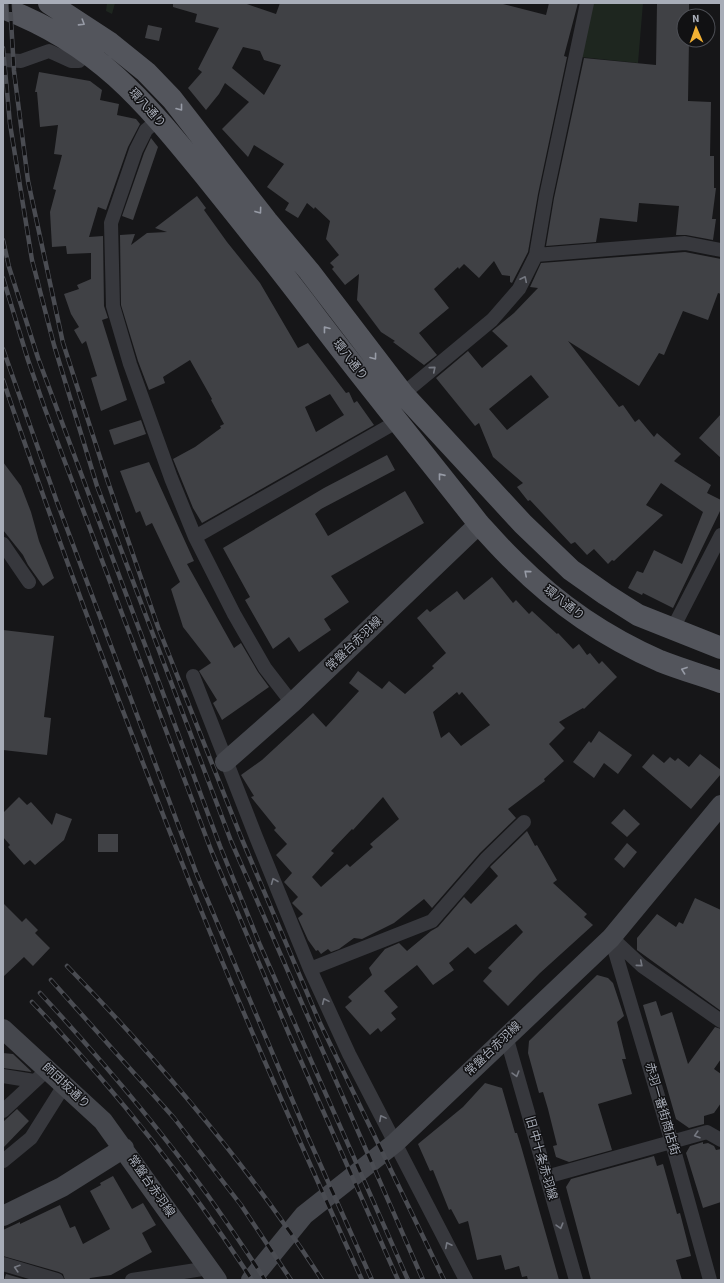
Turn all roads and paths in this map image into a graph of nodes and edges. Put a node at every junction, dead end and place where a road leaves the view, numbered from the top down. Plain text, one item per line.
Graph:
1 (49, 3) edge
2 (587, 3) edge
3 (3, 8) edge
4 (87, 52) junction
5 (3, 60) edge
6 (159, 120) junction
7 (721, 250) edge
8 (536, 255) junction
9 (400, 407) junction
10 (480, 524) junction
11 (721, 535) edge
12 (194, 537) junction
13 (3, 544) edge
14 (29, 582) dead end
15 (672, 630) junction
16 (721, 648) edge
17 (193, 676) dead end
18 (721, 682) edge
19 (292, 703) junction
20 (225, 762) junction
21 (721, 805) edge
22 (524, 822) dead end
23 (611, 938) junction
24 (310, 968) junction
25 (721, 1022) edge
26 (3, 1029) edge
27 (506, 1036) junction
28 (41, 1075) junction
29 (3, 1076) edge
30 (65, 1084) junction
31 (3, 1111) edge
32 (721, 1140) edge
33 (672, 1142) junction
34 (395, 1143) junction
35 (124, 1148) junction
36 (3, 1162) edge
37 (546, 1177) junction
38 (3, 1216) edge
39 (3, 1264) edge
40 (213, 1274) edge
41 (57, 1280) edge
42 (132, 1280) edge
43 (251, 1280) edge
44 (466, 1280) edge
45 (576, 1280) edge
46 (710, 1280) edge

1 -> 9 main road, 環八通り
2 - 8 street
3 - 4 main road, 環八通り
4 - 5 street
4 - 6 main road, 環八通り
9 -> 6 main road, 環八通り
6 - 12 street
7 - 8 street
9 -> 8 street
10 -> 9 main road, 環八通り
9 - 12 street
9 - 15 main road, 環八通り
18 -> 10 main road, 環八通り
10 - 19 main road, 常盤台赤羽線
11 - 15 street
12 - 19 street
13 - 14 street
15 - 16 main road, 環八通り
17 - 20 street
19 - 20 main road, 常盤台赤羽線
24 -> 20 street
21 - 23 main road, 常盤台赤羽線
22 - 24 street
23 -> 25 street
23 - 27 main road, 常盤台赤羽線
23 - 33 street, 赤羽一番街商店街
34 -> 24 street
26 - 28 main road, 師団坂通り
27 - 34 main road, 常盤台赤羽線
27 -> 37 street, 旧 中十条赤羽線
28 - 29 street
28 - 30 main road, 師団坂通り
28 - 31 street
30 - 35 main road, 師団坂通り
30 - 36 street
32 -> 33 street
33 - 37 street
33 - 46 street, 赤羽一番街商店街
34 - 43 main road, 常盤台赤羽線
44 -> 34 street
35 - 38 main road, 常盤台赤羽線
35 - 40 main road, 常盤台赤羽線
37 -> 45 street, 旧 中十条赤羽線
41 -> 39 street
40 - 42 street

